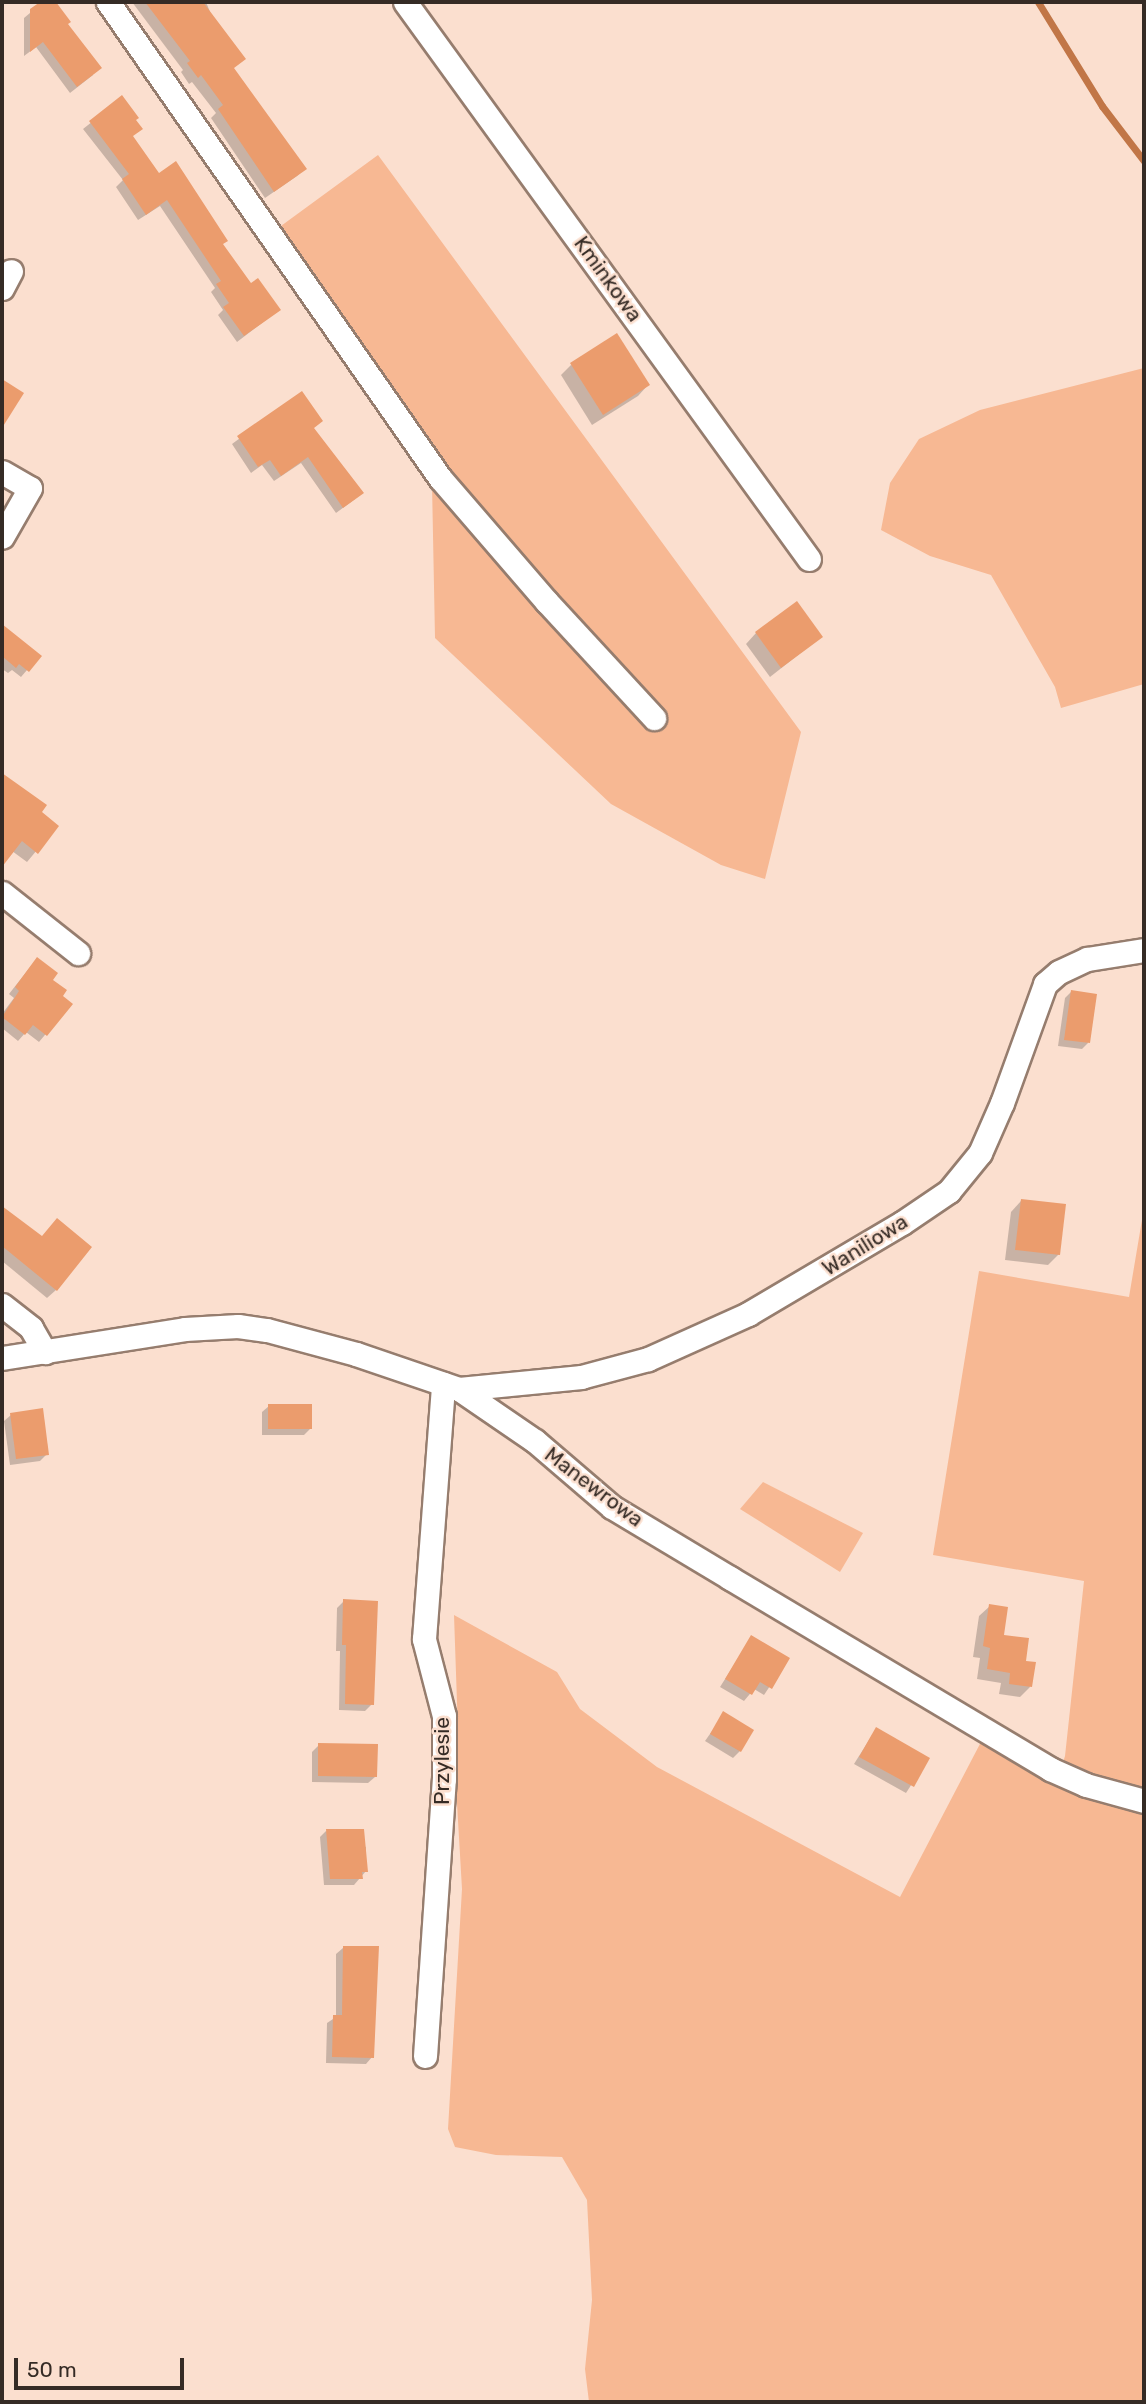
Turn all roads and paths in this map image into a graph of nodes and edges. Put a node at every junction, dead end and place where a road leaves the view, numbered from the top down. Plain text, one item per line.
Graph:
1 (108, 2) edge
2 (405, 2) edge
3 (2, 472) edge
4 (2, 537) edge
5 (809, 559) dead end
6 (654, 719) dead end
7 (2, 893) edge
8 (1144, 950) edge
9 (78, 953) dead end
10 (2, 1305) edge
11 (45, 1352) junction
12 (2, 1358) edge
13 (451, 1387) junction
14 (1144, 1801) edge
15 (425, 2056) dead end

1 - 6 street
2 - 5 street, Kminkowa
3 - 4 street
7 - 9 street
8 - 13 street, Waniliowa
10 - 11 street
11 - 12 street, Manewrowa
11 - 13 street, Manewrowa
13 - 14 street, Manewrowa
13 - 15 street, Przylesie

